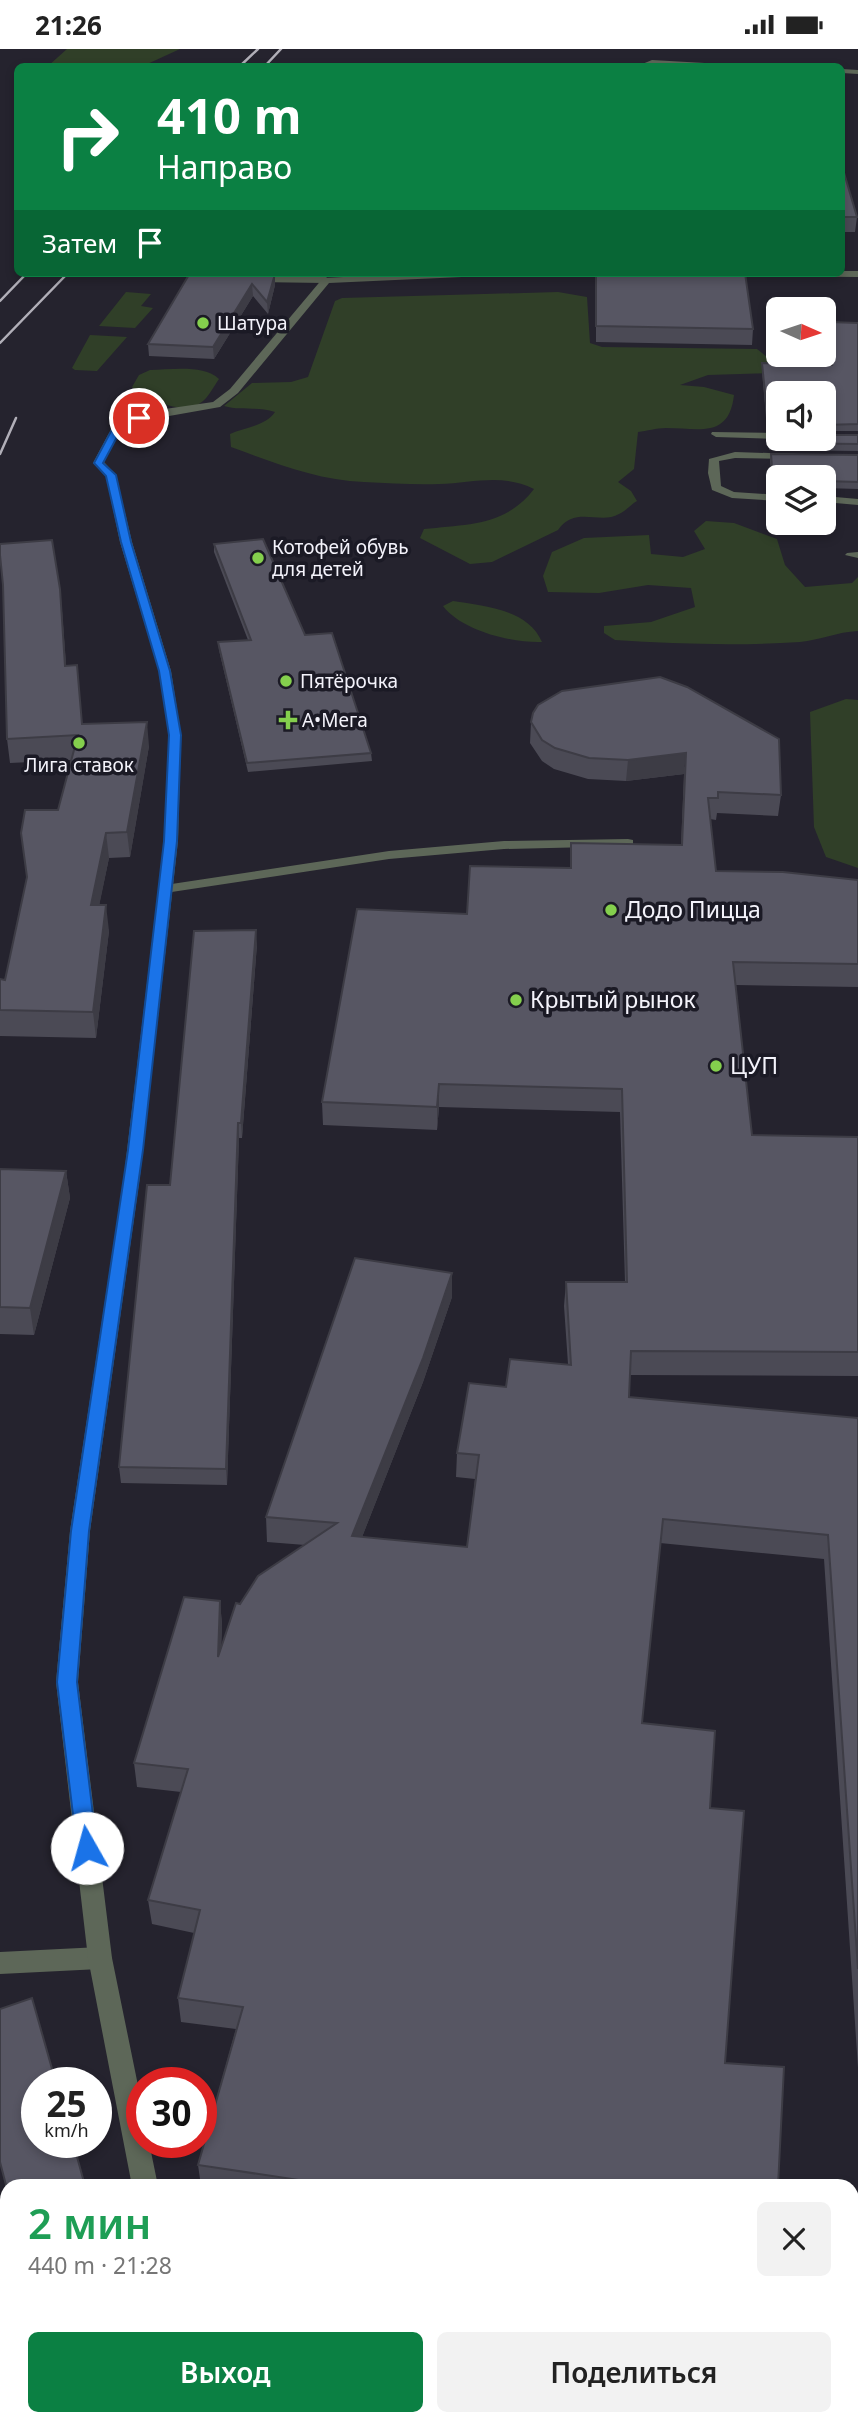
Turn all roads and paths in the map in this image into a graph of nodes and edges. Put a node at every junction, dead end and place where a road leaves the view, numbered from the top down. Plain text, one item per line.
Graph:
1 (394, 277) edge
2 (255, 279) edge
3 (326, 280) junction
4 (716, 434) dead end
5 (766, 436) edge
6 (803, 456) edge
7 (766, 497) edge
8 (836, 500) edge
9 (858, 502) edge
10 (628, 843) edge
11 (165, 889) junction
12 (100, 1958) junction
13 (0, 1963) edge
14 (144, 2179) edge

1 - 3 street
2 - 3 street
3 - 11 street
4 - 5 street
6 - 7 street
8 - 9 street
10 - 11 street
11 - 12 street
12 - 13 street
12 - 14 street

